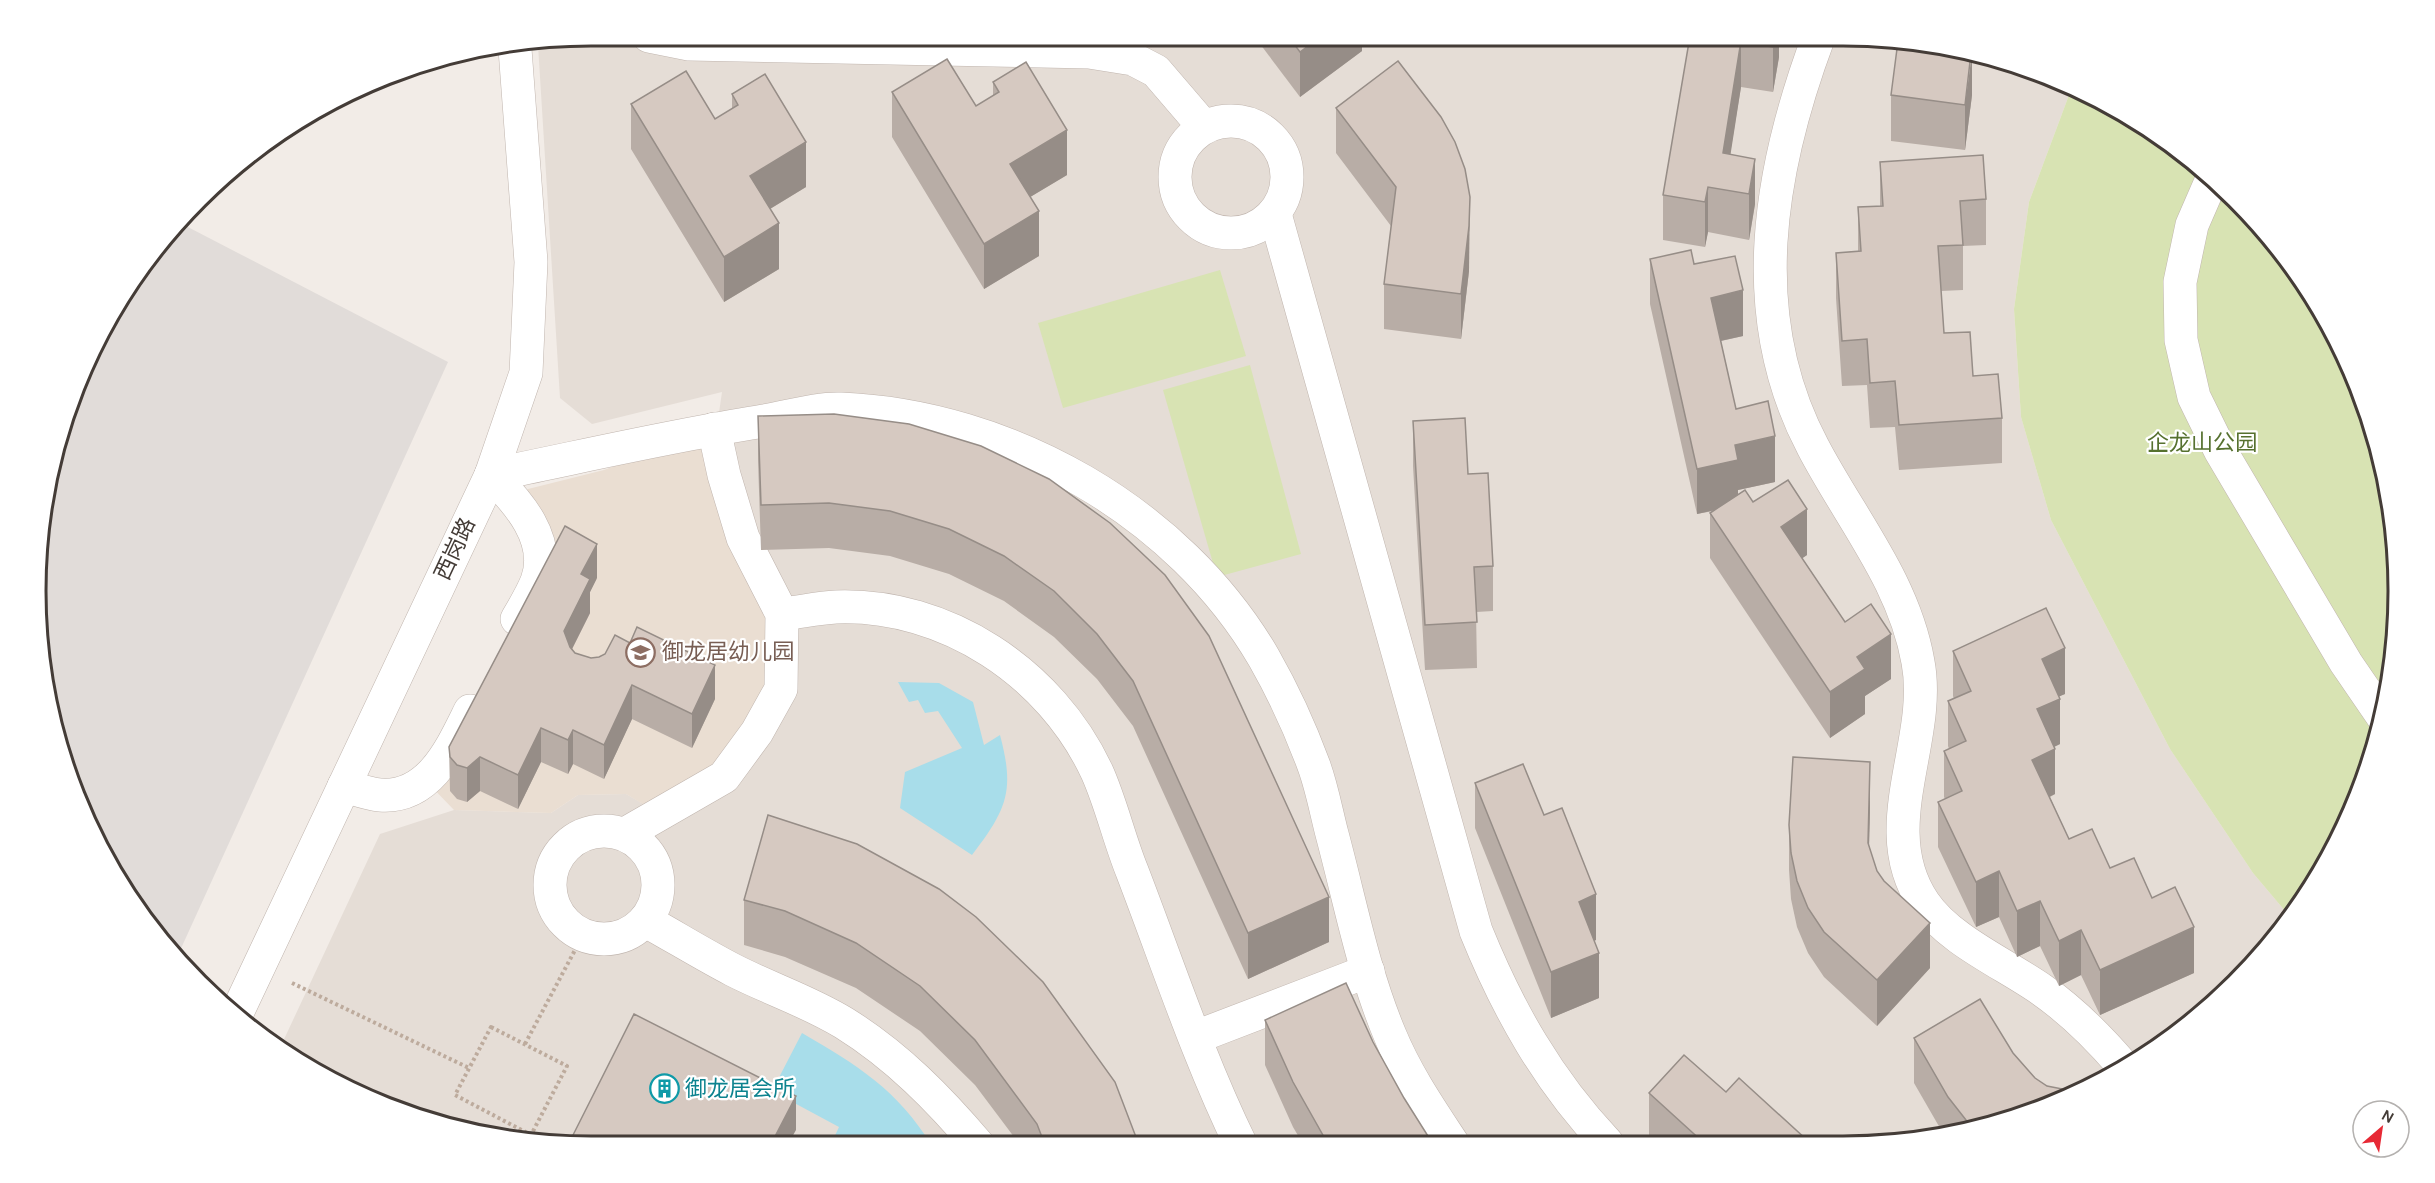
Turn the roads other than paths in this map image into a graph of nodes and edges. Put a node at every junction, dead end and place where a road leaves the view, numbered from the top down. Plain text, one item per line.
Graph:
1 (789, 46) edge
2 (1816, 46) edge
3 (515, 52) edge
4 (1204, 127) junction
5 (2208, 187) edge
6 (1275, 214) junction
7 (714, 429) junction
8 (491, 475) junction
9 (782, 614) junction
10 (506, 642) edge
11 (485, 682) edge
12 (2376, 707) edge
13 (344, 786) junction
14 (625, 834) junction
15 (646, 921) junction
16 (1368, 971) junction
17 (240, 1007) edge
18 (1196, 1037) junction
19 (2119, 1061) edge
20 (970, 1136) edge
21 (1237, 1136) edge
22 (1448, 1136) edge
23 (1601, 1136) edge

1 - 4 street
2 - 19 street
3 - 8 street, 西岗路
4 - 6 street
4 - 6 street
5 - 12 street
6 - 23 street
7 - 8 street
7 - 9 street
7 - 16 street
8 - 10 street
8 - 13 street, 西岗路
9 - 14 street
9 - 18 street
11 - 13 street
13 - 17 street, 西岗路
14 - 15 street
14 - 15 street
15 - 20 street
16 - 18 street
16 - 22 street
18 - 21 street

